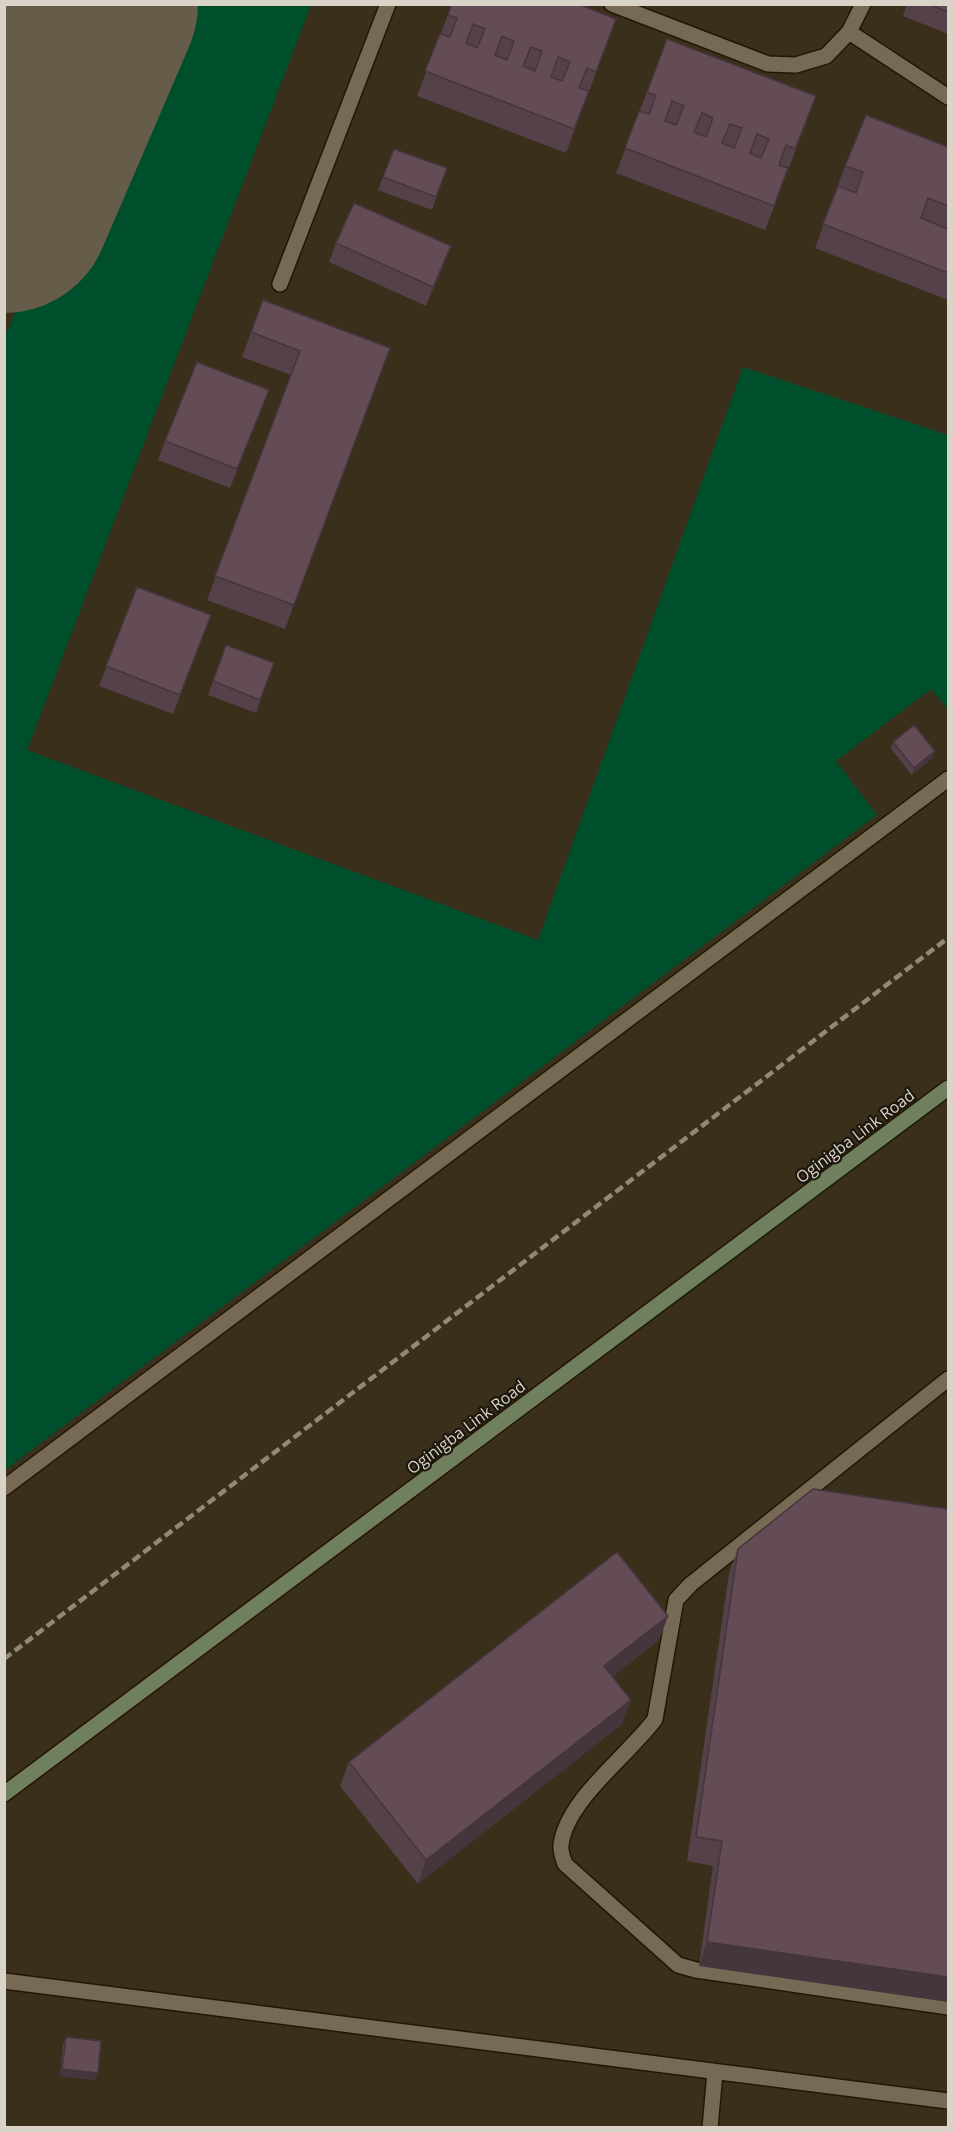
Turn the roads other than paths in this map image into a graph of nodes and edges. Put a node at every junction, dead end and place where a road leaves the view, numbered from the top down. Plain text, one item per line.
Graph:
1 (388, 4) edge
2 (612, 4) edge
3 (863, 4) edge
4 (849, 32) junction
5 (948, 97) edge
6 (280, 284) dead end
7 (948, 779) edge
8 (948, 1089) edge
9 (948, 1379) edge
10 (4, 1488) edge
11 (4, 1794) edge
12 (4, 1981) edge
13 (948, 2007) edge
14 (715, 2072) junction
15 (948, 2101) edge
16 (710, 2127) edge

1 - 6 street
2 - 4 street
3 - 4 street
4 - 5 street
7 - 10 street
8 - 11 street, Oginigba Link Road
9 - 13 street
12 - 14 street
14 - 15 street
14 - 16 street

